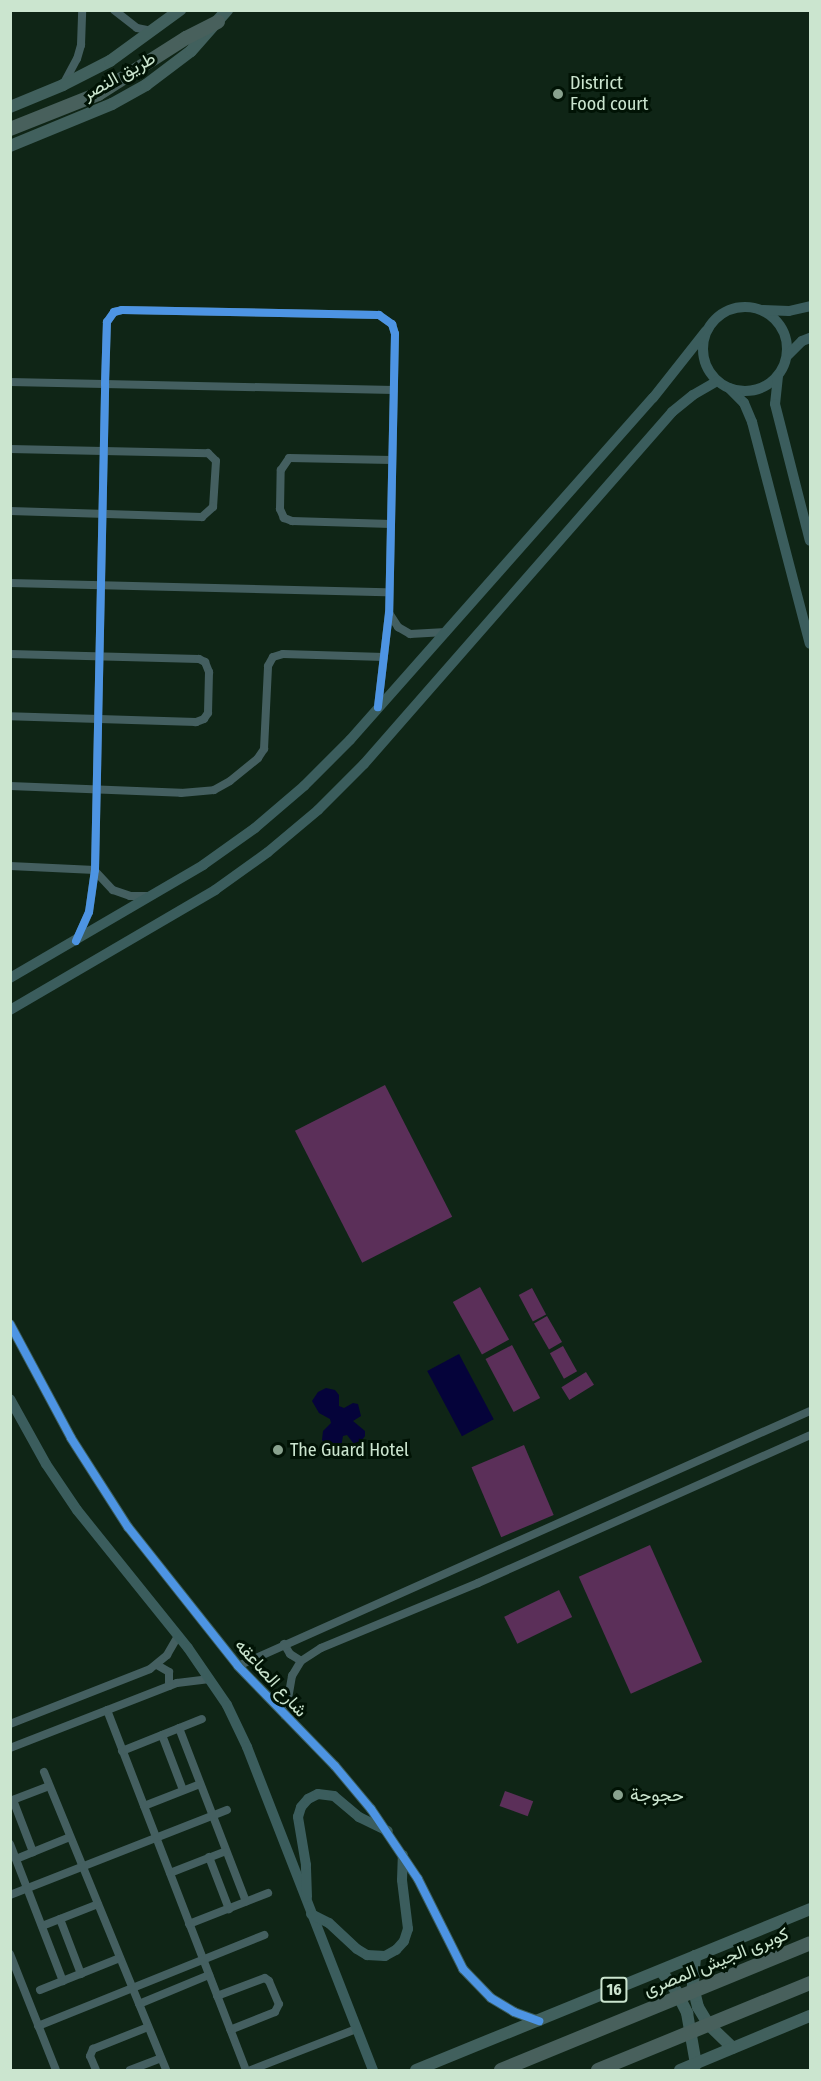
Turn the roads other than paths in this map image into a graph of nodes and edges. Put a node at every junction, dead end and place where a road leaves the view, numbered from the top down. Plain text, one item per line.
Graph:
1 (82, 10) edge
2 (114, 10) edge
3 (180, 10) edge
4 (227, 10) edge
5 (218, 22) junction
6 (153, 32) junction
7 (63, 85) junction
8 (10, 107) edge
9 (10, 129) edge
10 (10, 146) edge
11 (810, 306) edge
12 (763, 310) junction
13 (706, 331) junction
14 (810, 338) edge
15 (787, 356) junction
16 (778, 376) junction
17 (717, 381) junction
18 (10, 382) edge
19 (105, 384) junction
20 (729, 388) junction
21 (394, 390) junction
22 (10, 449) edge
23 (103, 451) junction
24 (392, 460) junction
25 (10, 511) edge
26 (101, 514) junction
27 (391, 524) junction
28 (810, 541) edge
29 (10, 582) edge
30 (100, 585) junction
31 (386, 592) dead end
32 (389, 613) junction
33 (446, 632) junction
34 (810, 644) edge
35 (10, 654) edge
36 (99, 656) junction
37 (384, 657) junction
38 (378, 707) junction
39 (10, 716) edge
40 (98, 719) junction
41 (10, 786) edge
42 (96, 790) junction
43 (10, 866) edge
44 (95, 870) junction
45 (152, 897) junction
46 (76, 940) junction
47 (10, 978) edge
48 (10, 1010) edge
49 (10, 1324) edge
50 (10, 1399) edge
51 (810, 1411) edge
52 (810, 1435) edge
53 (178, 1636) junction
54 (285, 1644) junction
55 (301, 1661) junction
56 (156, 1665) junction
57 (238, 1666) junction
58 (210, 1678) junction
59 (169, 1686) junction
60 (106, 1710) junction
61 (285, 1717) junction
62 (202, 1719) dead end
63 (10, 1724) edge
64 (179, 1728) junction
65 (162, 1735) junction
66 (10, 1748) edge
67 (122, 1751) junction
68 (44, 1772) dead end
69 (200, 1784) junction
70 (49, 1786) junction
71 (183, 1790) junction
72 (12, 1801) edge
73 (144, 1806) junction
74 (227, 1810) dead end
75 (213, 1817) junction
76 (388, 1832) junction
77 (70, 1838) junction
78 (156, 1839) junction
79 (10, 1844) edge
80 (226, 1851) junction
81 (33, 1852) junction
82 (403, 1855) junction
83 (209, 1857) junction
84 (16, 1858) junction
85 (82, 1867) junction
86 (170, 1873) junction
87 (28, 1888) junction
88 (267, 1893) dead end
89 (10, 1895) edge
90 (246, 1902) junction
91 (98, 1904) junction
92 (308, 1908) junction
93 (229, 1909) junction
94 (810, 1909) edge
95 (60, 1919) junction
96 (189, 1924) junction
97 (42, 1926) junction
98 (264, 1935) dead end
99 (810, 1942) edge
100 (10, 1954) edge
101 (695, 1956) junction
102 (120, 1958) junction
103 (203, 1960) junction
104 (661, 1971) junction
105 (81, 1974) junction
106 (209, 1975) junction
107 (63, 1981) junction
108 (810, 1983) edge
109 (132, 1988) junction
110 (40, 1990) dead end
111 (217, 1996) junction
112 (139, 2004) junction
113 (810, 2016) edge
114 (539, 2020) junction
115 (38, 2026) junction
116 (148, 2027) junction
117 (356, 2029) junction
118 (231, 2030) junction
119 (733, 2049) junction
120 (161, 2058) junction
121 (701, 2066) edge
122 (56, 2070) edge
123 (96, 2070) edge
124 (130, 2070) edge
125 (166, 2070) edge
126 (246, 2070) edge
127 (251, 2070) edge
128 (373, 2070) edge
129 (416, 2070) edge
130 (501, 2070) edge
131 (598, 2070) edge
132 (680, 2070) edge

1 - 7 street
2 - 6 street
3 - 6 main road, طريق النصر
4 - 5 main road, طريق النصر
5 - 9 highway
5 - 10 main road, طريق النصر
6 - 7 main road, طريق النصر
7 - 8 main road, طريق النصر
11 - 12 street
12 - 13 street
12 - 15 street
13 - 17 street
13 - 33 street
14 - 15 street
15 - 16 street
16 - 20 street
16 - 28 street
17 - 20 street
17 - 48 street
18 - 19 street
19 - 21 street
19 - 21 street
19 - 23 street
20 - 34 street
21 - 24 street
22 - 23 street
23 - 26 street
23 - 26 street
24 - 27 street
24 - 27 street
25 - 26 street
26 - 30 street
27 - 32 street
29 - 30 street
30 - 31 street
30 - 36 street
32 - 33 street
32 - 37 street
33 - 38 street
35 - 36 street
36 - 40 street
36 - 40 street
37 - 38 street
37 - 42 street
38 - 45 street
39 - 40 street
40 - 42 street
41 - 42 street
42 - 44 street
43 - 44 street
44 - 45 street
44 - 46 street
45 - 46 street
46 - 47 street
49 - 57 street, شارع الصاعقه
50 - 53 street
51 - 54 street
52 - 55 street
53 - 56 street
53 - 58 street
54 - 55 street
54 - 57 street
55 - 61 street
56 - 59 street
56 - 63 street
57 - 61 street, شارع الصاعقه
58 - 59 street
58 - 92 street
59 - 60 street
60 - 66 street
60 - 67 street
61 - 76 street, شارع الصاعقه
62 - 64 street
64 - 65 street
64 - 69 street
65 - 67 street
65 - 71 street
67 - 73 street
68 - 70 street
69 - 71 street
69 - 75 street
70 - 72 street
70 - 77 street
71 - 73 street
72 - 81 street
73 - 78 street
74 - 75 street
75 - 78 street
75 - 80 street
76 - 82 street, شارع الصاعقه
76 - 92 street
77 - 81 street
77 - 85 street
78 - 85 street
78 - 86 street
79 - 84 street
80 - 83 street
80 - 90 street
81 - 84 street
82 - 92 street
82 - 114 street, شارع الصاعقه
83 - 86 street
83 - 93 street
84 - 87 street
85 - 87 street
85 - 91 street
86 - 96 street
87 - 89 street
87 - 97 street
88 - 90 street
90 - 93 street
91 - 95 street
91 - 102 street
92 - 117 street
93 - 96 street
94 - 101 main road, 16
95 - 97 street
95 - 105 street
96 - 103 street
97 - 107 street
98 - 103 street
99 - 130 highway, كوبرى الجيش المصرى / 16
100 - 115 street
101 - 104 main road, 16
101 - 119 main road
102 - 105 street
102 - 109 street
103 - 106 street
103 - 109 street
104 - 114 main road, 16
104 - 121 main road
105 - 107 street
106 - 111 street
106 - 112 street
107 - 110 street
108 - 131 highway
109 - 112 street
109 - 115 street
111 - 118 street
111 - 118 street
112 - 116 street
113 - 119 main road
114 - 129 main road, 16
115 - 122 street
116 - 120 street
116 - 123 street
117 - 127 street
117 - 128 street
118 - 126 street
119 - 121 main road
120 - 124 street
120 - 125 street
121 - 132 main road

